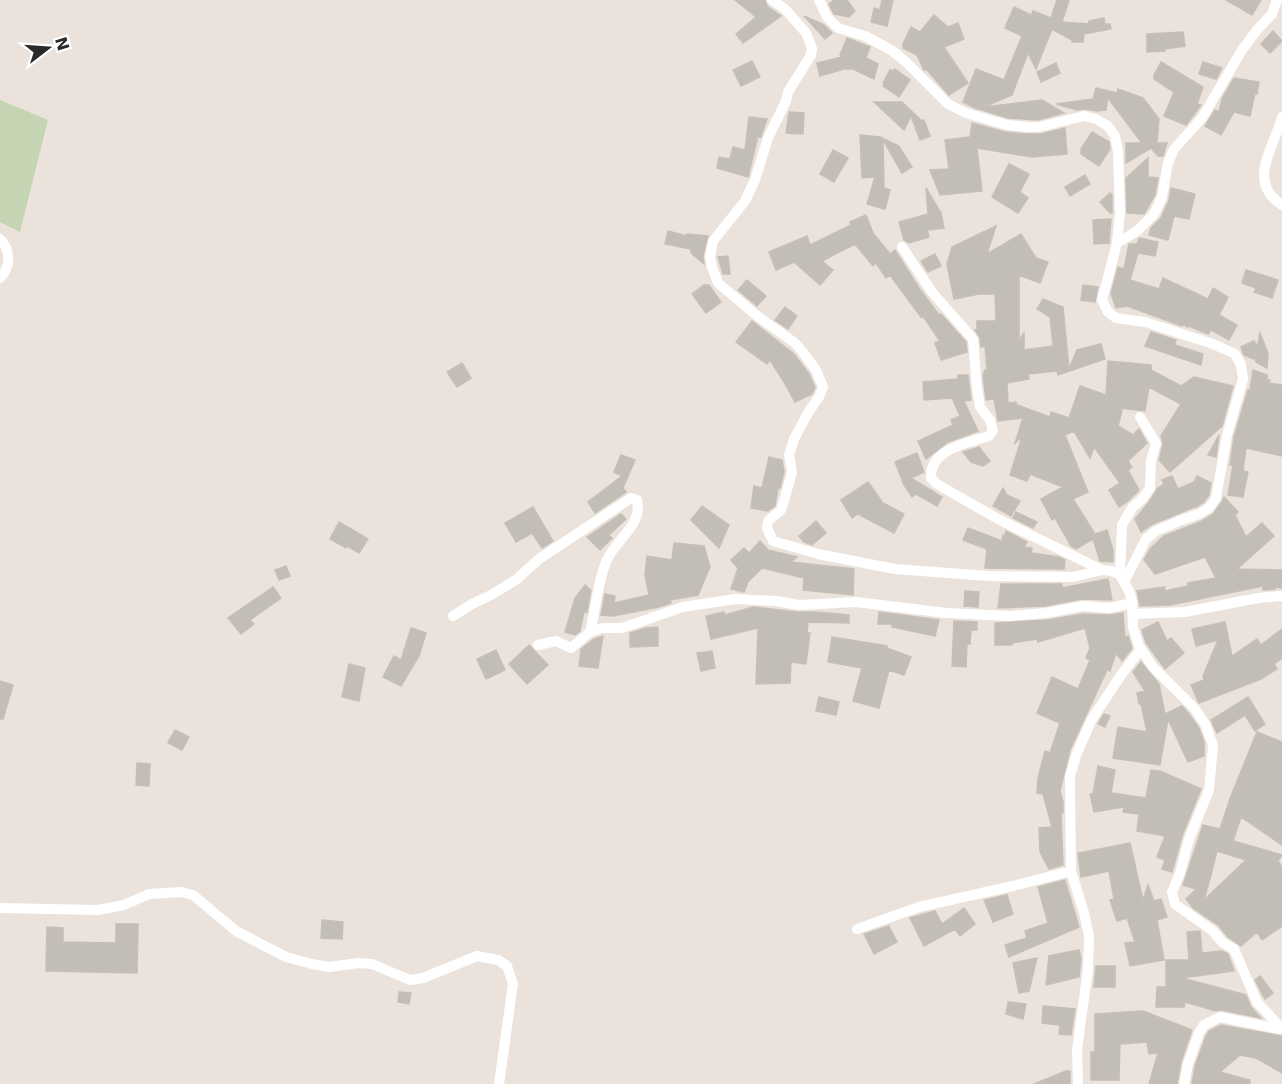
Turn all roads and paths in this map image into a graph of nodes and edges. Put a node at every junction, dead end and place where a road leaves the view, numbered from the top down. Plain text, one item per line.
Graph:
1 (772, 0) edge
2 (819, 0) edge
3 (1277, 0) edge
4 (1282, 117) edge
5 (1282, 205) edge
6 (0, 239) edge
7 (1117, 243) junction
8 (902, 247) dead end
9 (0, 278) edge
10 (1140, 417) dead end
11 (1102, 570) junction
12 (1122, 579) junction
13 (1282, 596) edge
14 (1132, 609) junction
15 (453, 616) dead end
16 (590, 632) junction
17 (537, 645) dead end
18 (1142, 649) junction
19 (1071, 871) junction
20 (0, 908) edge
21 (857, 929) dead end
22 (1282, 1030) edge
23 (499, 1084) edge
24 (1078, 1084) edge
25 (1184, 1084) edge

1 - 11 street
2 - 7 street
3 - 7 street
4 - 5 street
6 - 9 street
7 - 12 street
8 - 11 street
10 - 12 street
11 - 12 street
12 - 14 street
13 - 14 street
14 - 16 street
14 - 18 street
15 - 16 street
16 - 17 street
18 - 19 street
18 - 22 street
19 - 21 street
19 - 24 street
20 - 23 street
22 - 25 street

